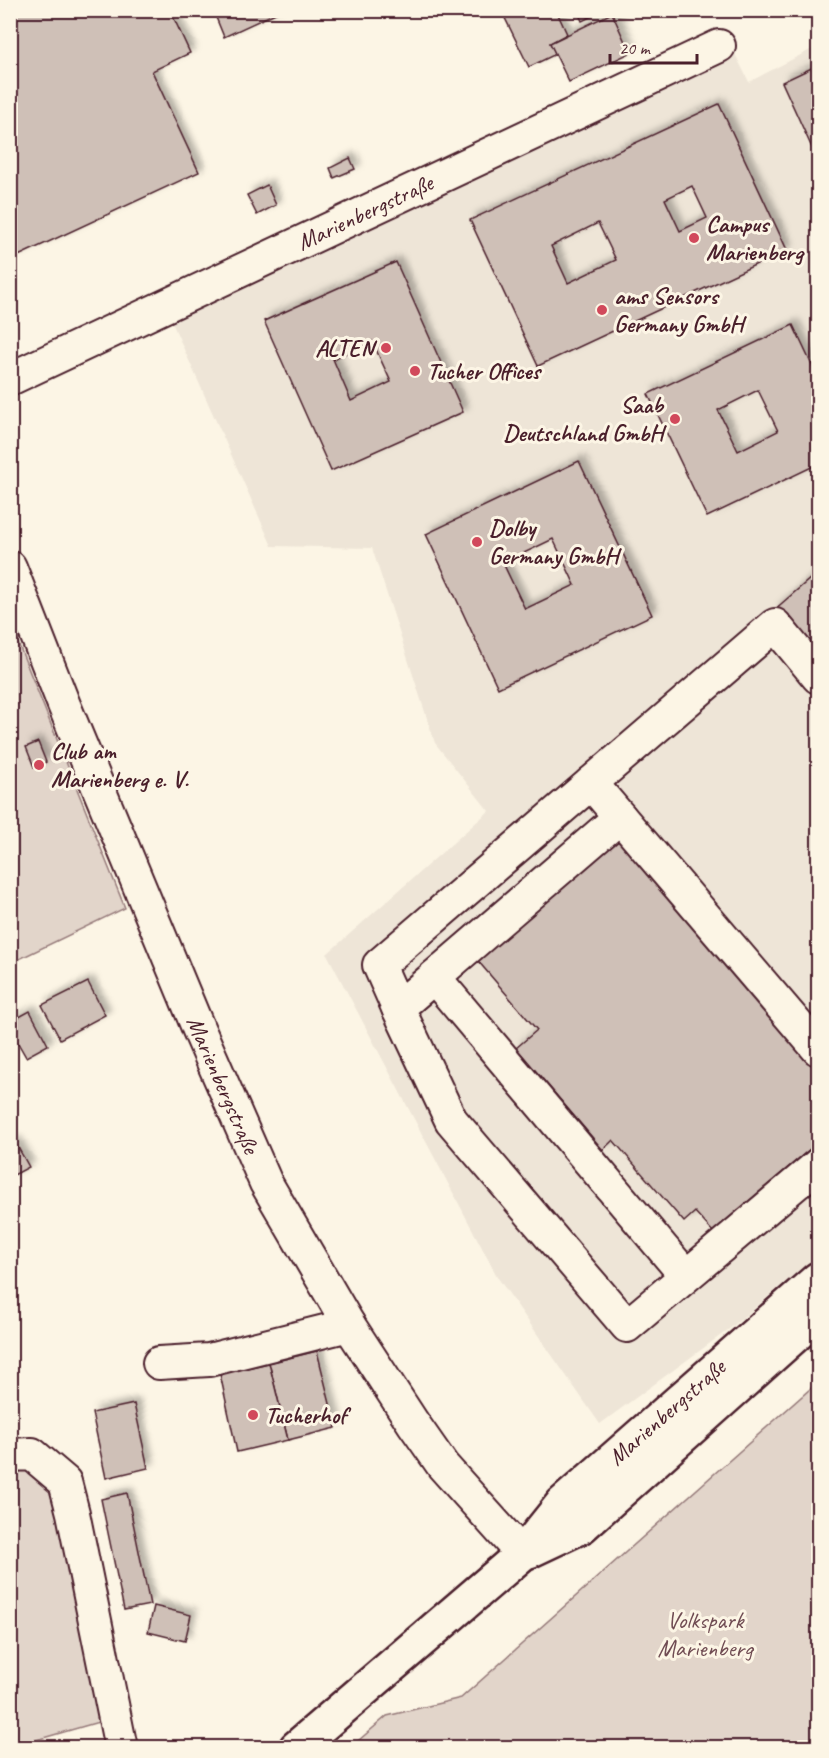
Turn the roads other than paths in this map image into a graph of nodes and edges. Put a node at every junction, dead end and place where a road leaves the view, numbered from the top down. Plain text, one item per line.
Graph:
1 (719, 46) dead end
2 (10, 379) edge
3 (10, 567) edge
4 (819, 677) edge
5 (591, 783) junction
6 (620, 817) junction
7 (434, 977) junction
8 (398, 1008) junction
9 (819, 1049) edge
10 (819, 1165) edge
11 (686, 1276) junction
12 (819, 1279) edge
13 (819, 1315) edge
14 (349, 1325) junction
15 (159, 1363) dead end
16 (10, 1455) edge
17 (522, 1554) junction
18 (121, 1748) edge
19 (296, 1748) edge

1 - 2 street, Marienbergstraße
3 - 14 street, Marienbergstraße
4 - 5 street
5 - 6 street
5 - 8 street
6 - 7 street
6 - 9 street
7 - 8 street
7 - 11 street
8 - 11 street
10 - 11 street
12 - 17 main road, Marienbergstraße
13 - 17 main road, Marienbergstraße
14 - 15 street
14 - 17 street, Marienbergstraße
16 - 18 street
17 - 19 main road, Marienbergstraße

